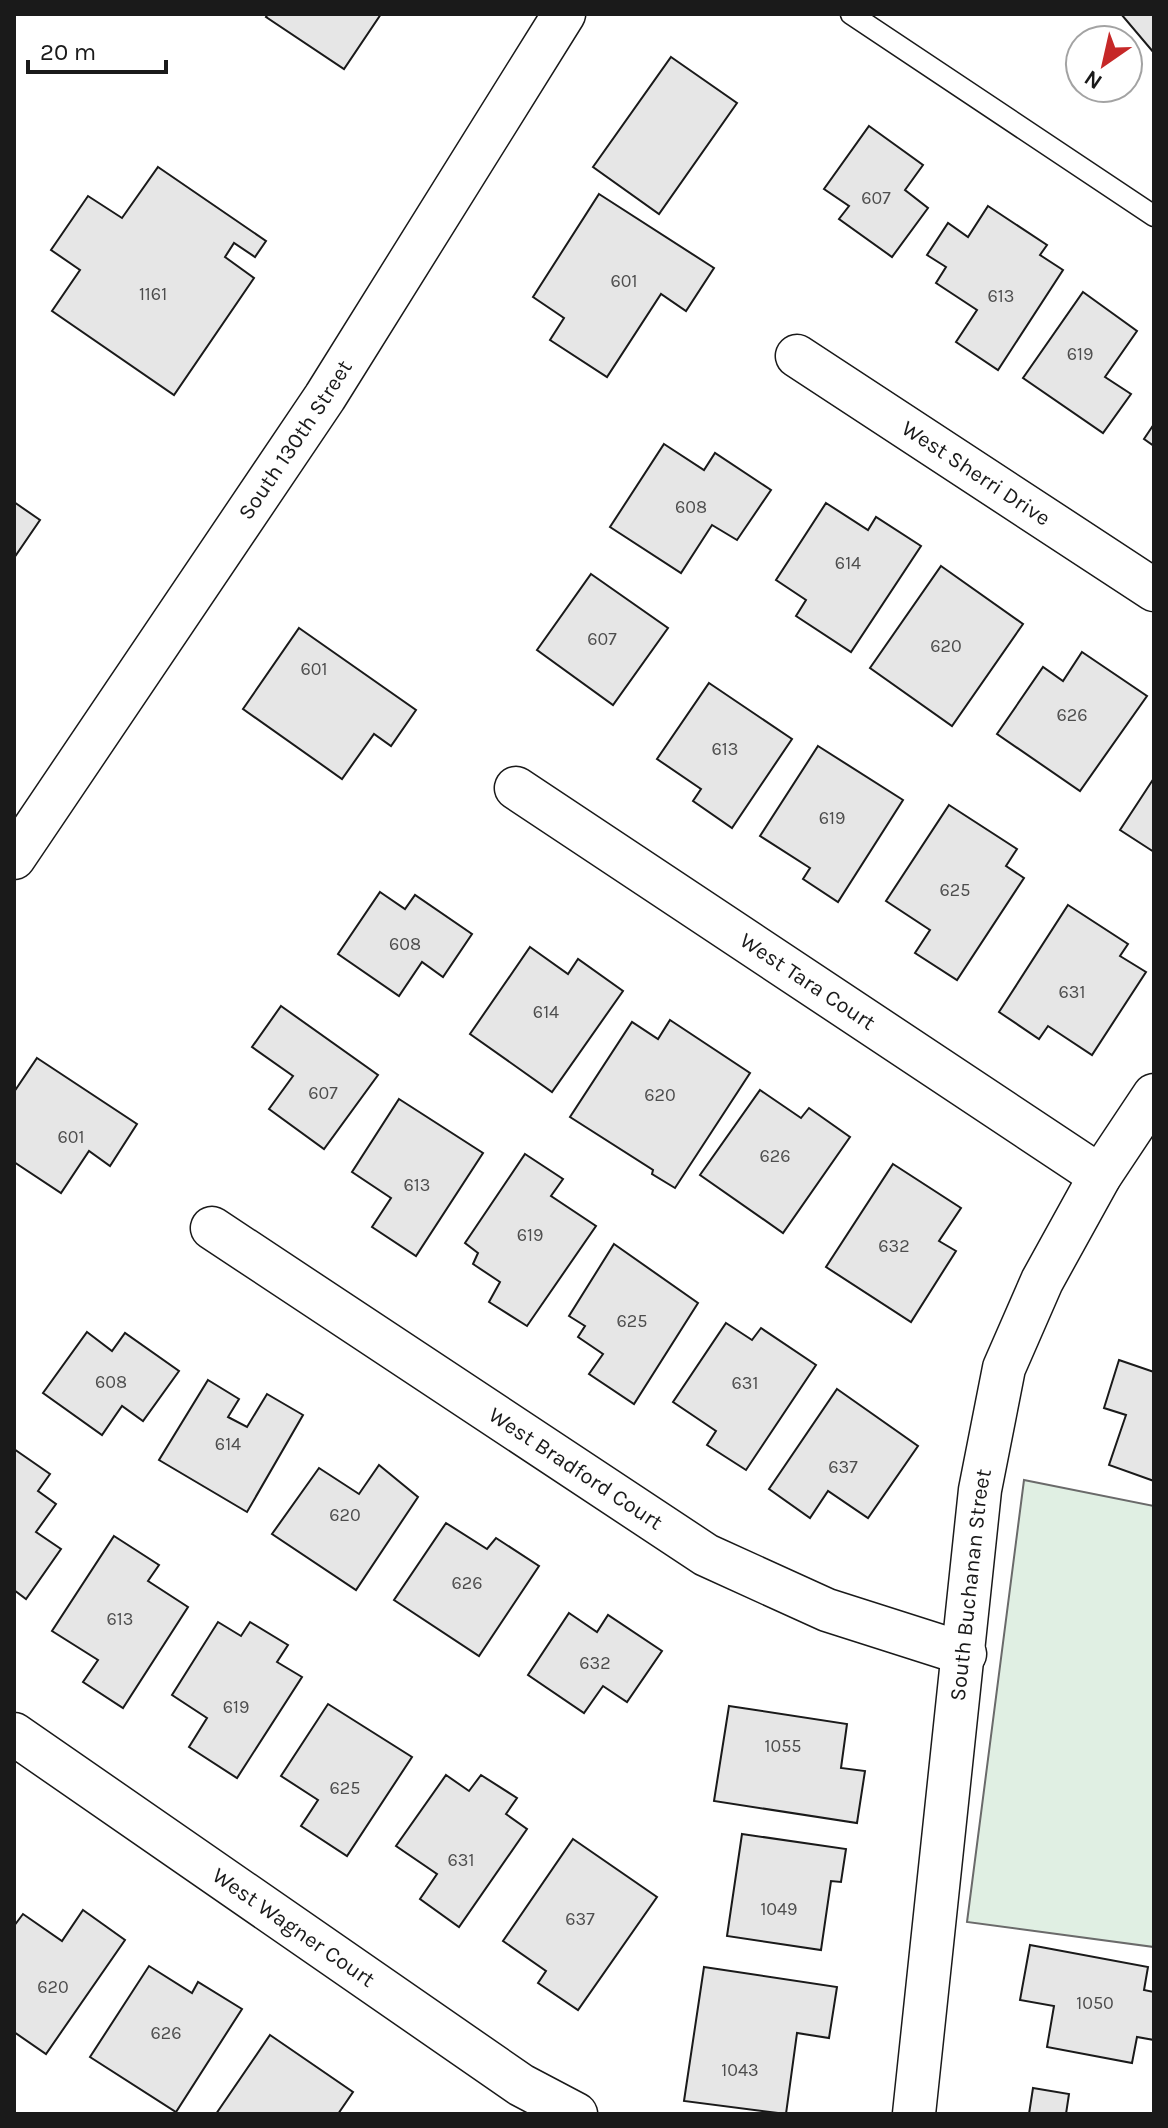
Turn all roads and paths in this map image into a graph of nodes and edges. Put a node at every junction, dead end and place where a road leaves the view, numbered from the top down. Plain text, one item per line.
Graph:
1 (564, 14) edge
2 (851, 14) edge
3 (1154, 216) edge
4 (797, 356) dead end
5 (1154, 590) edge
6 (516, 788) dead end
7 (14, 858) edge
8 (1154, 1095) edge
9 (1100, 1176) junction
10 (212, 1228) dead end
11 (965, 1654) junction
12 (14, 1734) edge
13 (576, 2114) edge
14 (914, 2114) edge

1 - 7 street, South 130th Street
2 - 3 lane
4 - 5 street, West Sherri Drive
6 - 9 street, West Tara Court
8 - 9 street, South Buchanan Street
9 - 11 street, South Buchanan Street
10 - 11 street, West Bradford Court
11 - 14 street, South Buchanan Street
12 - 13 street, West Wagner Court

